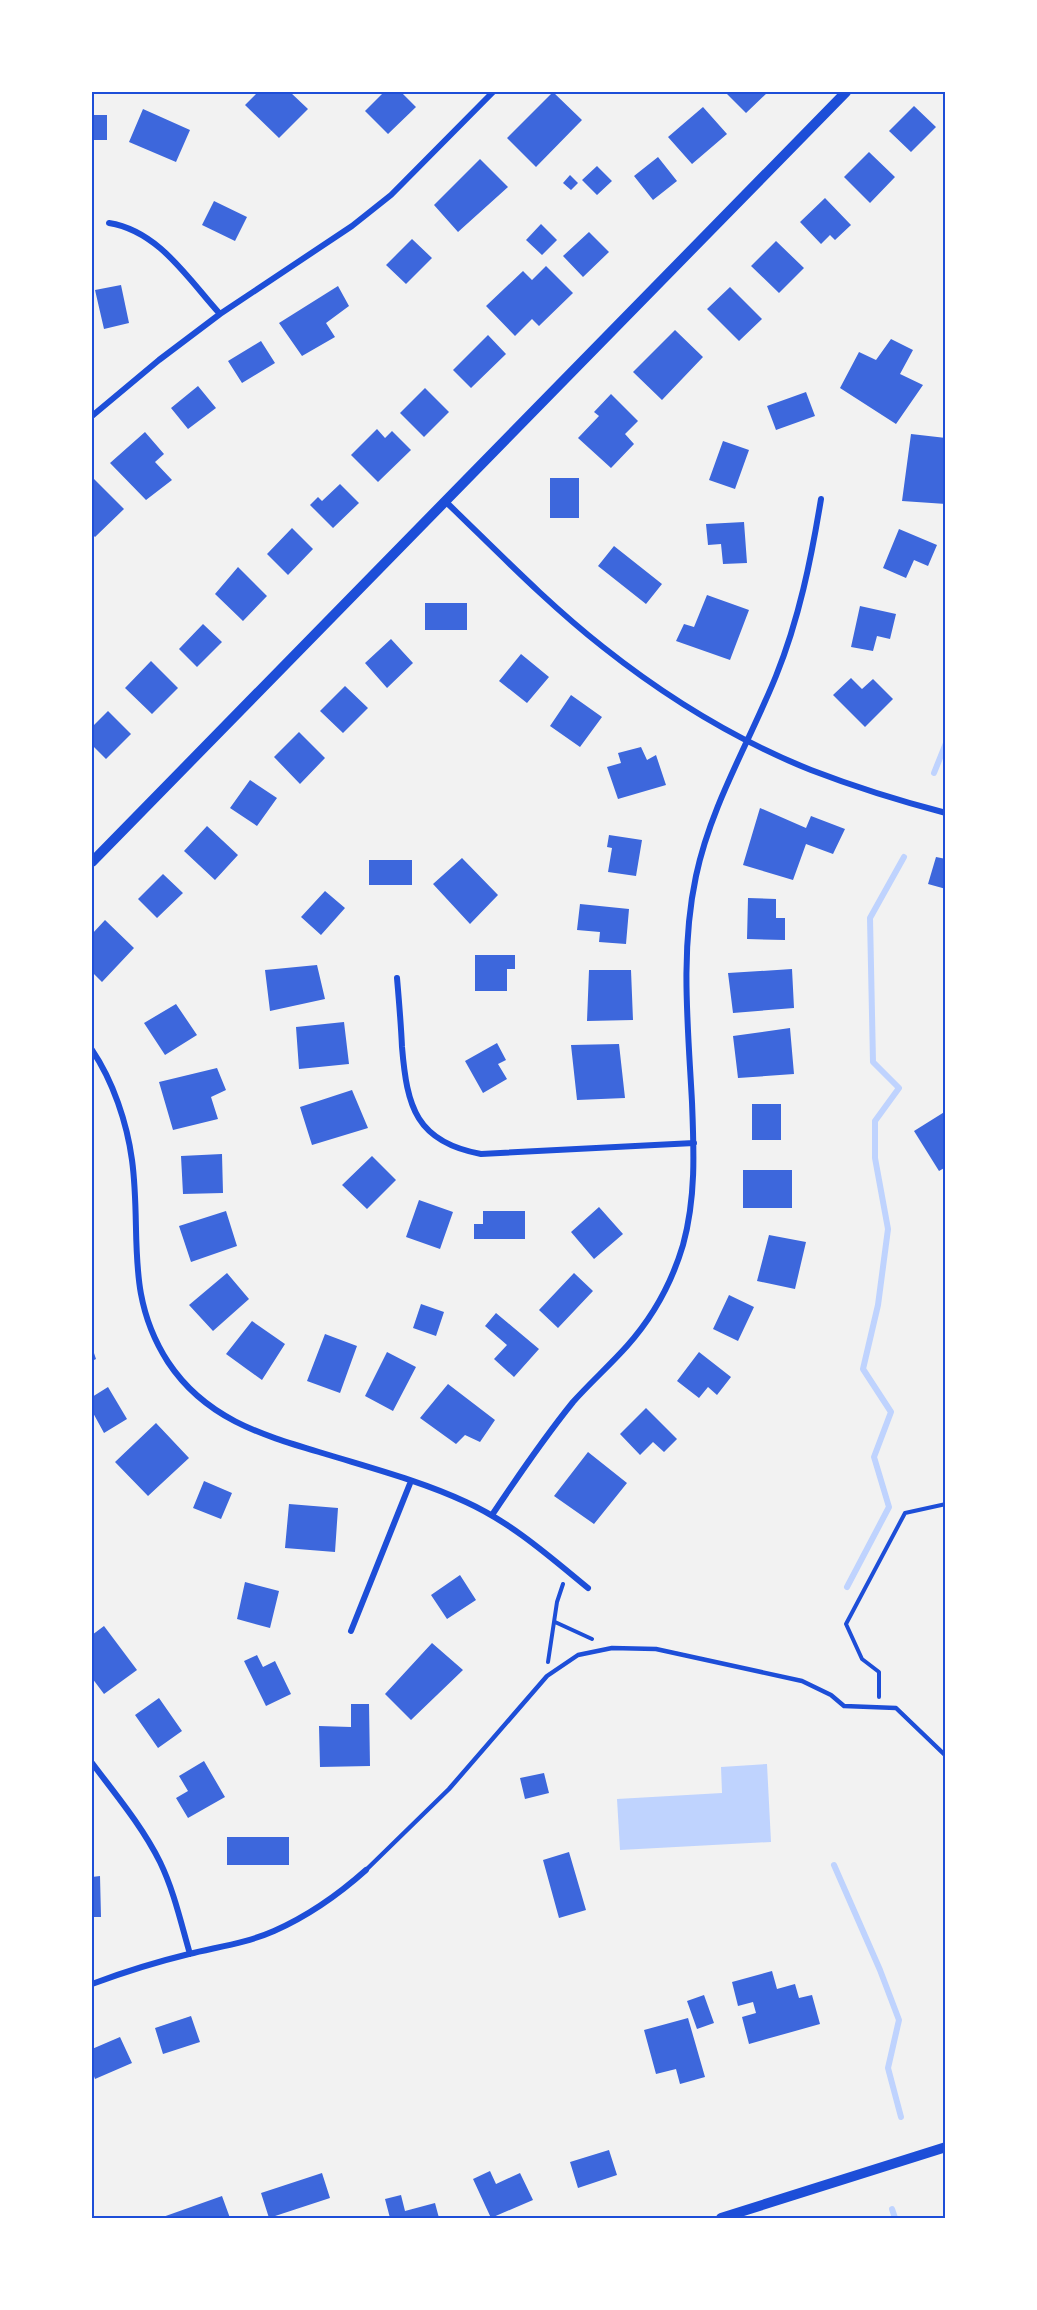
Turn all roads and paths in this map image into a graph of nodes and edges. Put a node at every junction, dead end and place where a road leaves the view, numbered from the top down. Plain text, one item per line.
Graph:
1 (493, 92) edge
2 (846, 92) edge
3 (109, 224) dead end
4 (220, 314) junction
5 (92, 416) edge
6 (821, 500) dead end
7 (445, 501) junction
8 (748, 741) junction
9 (945, 813) edge
10 (92, 862) edge
11 (397, 978) dead end
12 (92, 1050) edge
13 (694, 1143) junction
14 (411, 1481) junction
15 (945, 1504) edge
16 (492, 1515) junction
17 (571, 1574) junction
18 (588, 1588) dead end
19 (555, 1622) junction
20 (351, 1631) dead end
21 (612, 1648) junction
22 (547, 1676) junction
23 (878, 1707) junction
24 (945, 1756) edge
25 (92, 1763) edge
26 (366, 1870) joint
27 (190, 1954) junction
28 (92, 1984) edge
29 (945, 2147) edge
30 (721, 2218) edge

1 - 4 street
2 - 7 street
3 - 4 street
4 - 5 street
6 - 8 street
7 - 8 street
7 - 10 street
8 - 9 street
8 - 13 street
11 - 13 street
12 - 14 street
13 - 16 street
14 - 16 street
14 - 20 street
15 - 23 path
16 - 17 street
17 - 18 street
17 - 19 path
19 - 21 path
19 - 22 path
21 - 22 lane
21 - 23 lane
22 - 26 lane
23 - 24 lane
25 - 27 street
26 - 27 street
27 - 28 street
29 - 30 street

